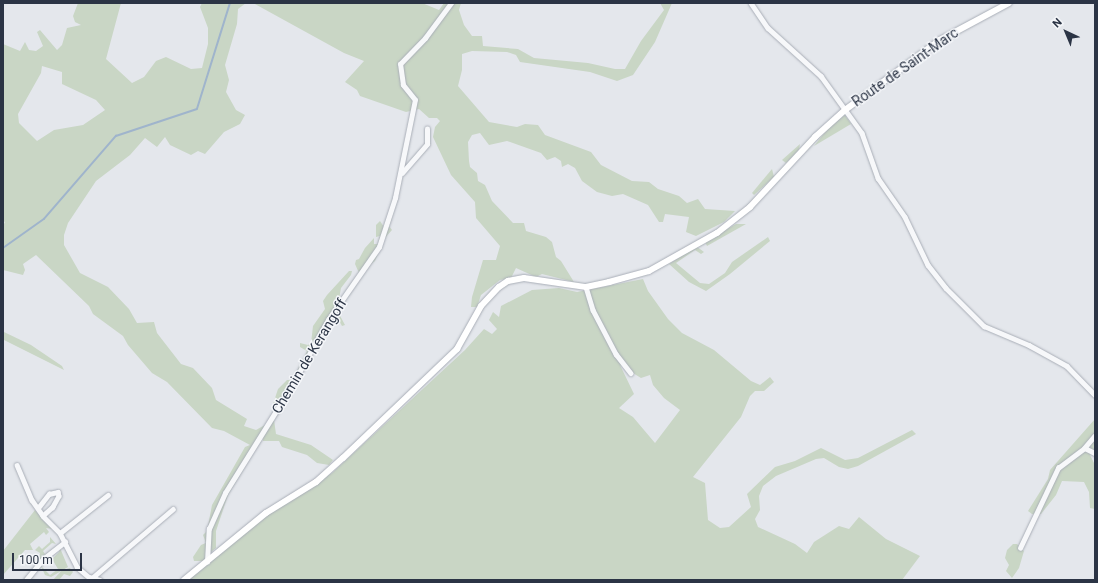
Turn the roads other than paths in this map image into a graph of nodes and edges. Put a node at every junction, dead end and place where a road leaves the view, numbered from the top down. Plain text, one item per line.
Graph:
1 (451, 3) edge
2 (751, 3) edge
3 (1009, 3) edge
4 (845, 110) junction
5 (427, 129) dead end
6 (400, 174) junction
7 (586, 287) junction
8 (631, 373) dead end
9 (1095, 395) edge
10 (1095, 436) edge
11 (1085, 448) junction
12 (1095, 453) edge
13 (17, 465) dead end
14 (108, 495) dead end
15 (38, 508) junction
16 (173, 510) dead end
17 (43, 516) junction
18 (60, 533) junction
19 (65, 542) junction
20 (1020, 548) dead end
21 (207, 562) junction
22 (89, 578) edge
23 (26, 580) edge
24 (100, 580) edge
25 (184, 580) edge

1 - 6 street, Chemin de Kerangoff
2 - 4 street
3 - 4 street, Route de Saint-Marc
4 - 7 street, Route de Saint-Marc
4 - 9 street
5 - 6 street
6 - 21 street, Chemin de Kerangoff
7 - 8 street
7 - 21 street
10 - 11 street
11 - 12 street
11 - 20 street
13 - 15 street
14 - 18 street
15 - 17 street
15 - 17 street
16 - 22 street
17 - 18 street
18 - 19 street
19 - 22 street
19 - 23 street
21 - 25 street
22 - 24 street

